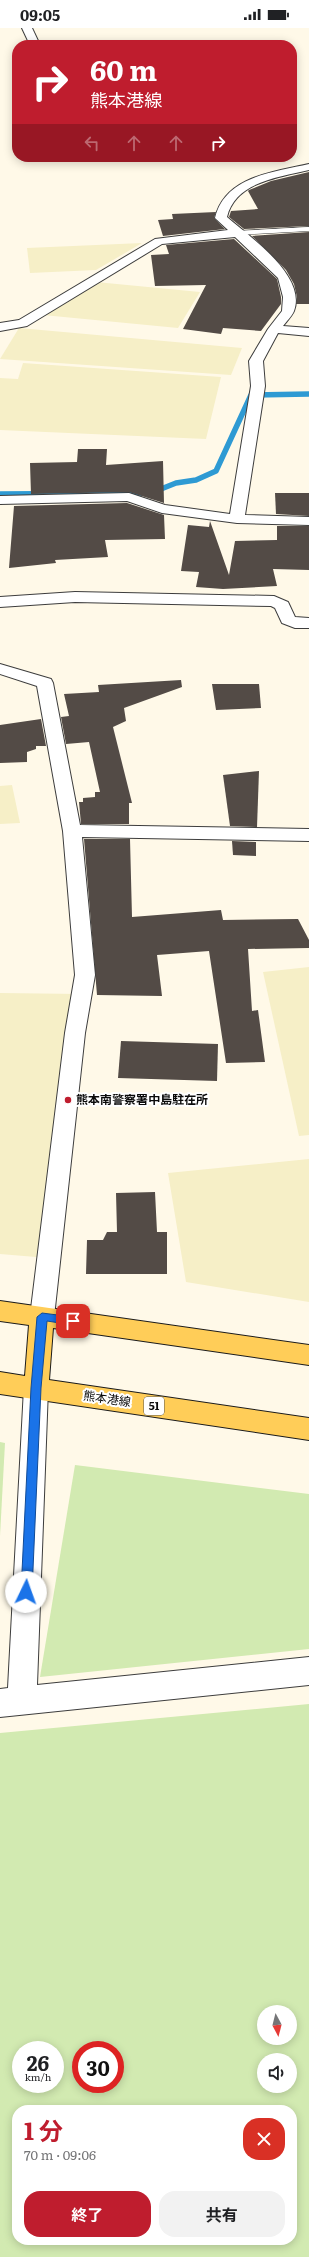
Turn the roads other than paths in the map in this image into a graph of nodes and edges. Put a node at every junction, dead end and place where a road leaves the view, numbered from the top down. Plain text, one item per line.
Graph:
1 (28, 28) edge
2 (34, 40) edge
3 (309, 167) edge
4 (309, 229) edge
5 (236, 233) junction
6 (0, 327) edge
7 (274, 330) junction
8 (309, 332) edge
9 (0, 500) edge
10 (237, 519) junction
11 (309, 521) edge
12 (0, 602) edge
13 (309, 623) edge
14 (0, 669) edge
15 (72, 831) junction
16 (309, 835) edge
17 (0, 1311) edge
18 (42, 1317) junction
19 (309, 1355) edge
20 (0, 1383) edge
21 (36, 1388) junction
22 (309, 1429) edge
23 (309, 1671) edge
24 (11, 1702) edge

1 - 2 street
3 - 5 street
4 - 5 lane
5 - 6 street
5 - 7 street
7 - 8 street
7 - 10 street
9 - 10 street
10 - 11 street
12 - 13 street
14 - 15 street
15 - 16 street
15 - 18 street
17 - 18 main road
18 - 19 main road
18 - 21 main road
20 - 21 main road, 熊本港線 / 51
21 - 22 main road, 熊本港線 / 51
21 - 24 street
23 - 24 street

